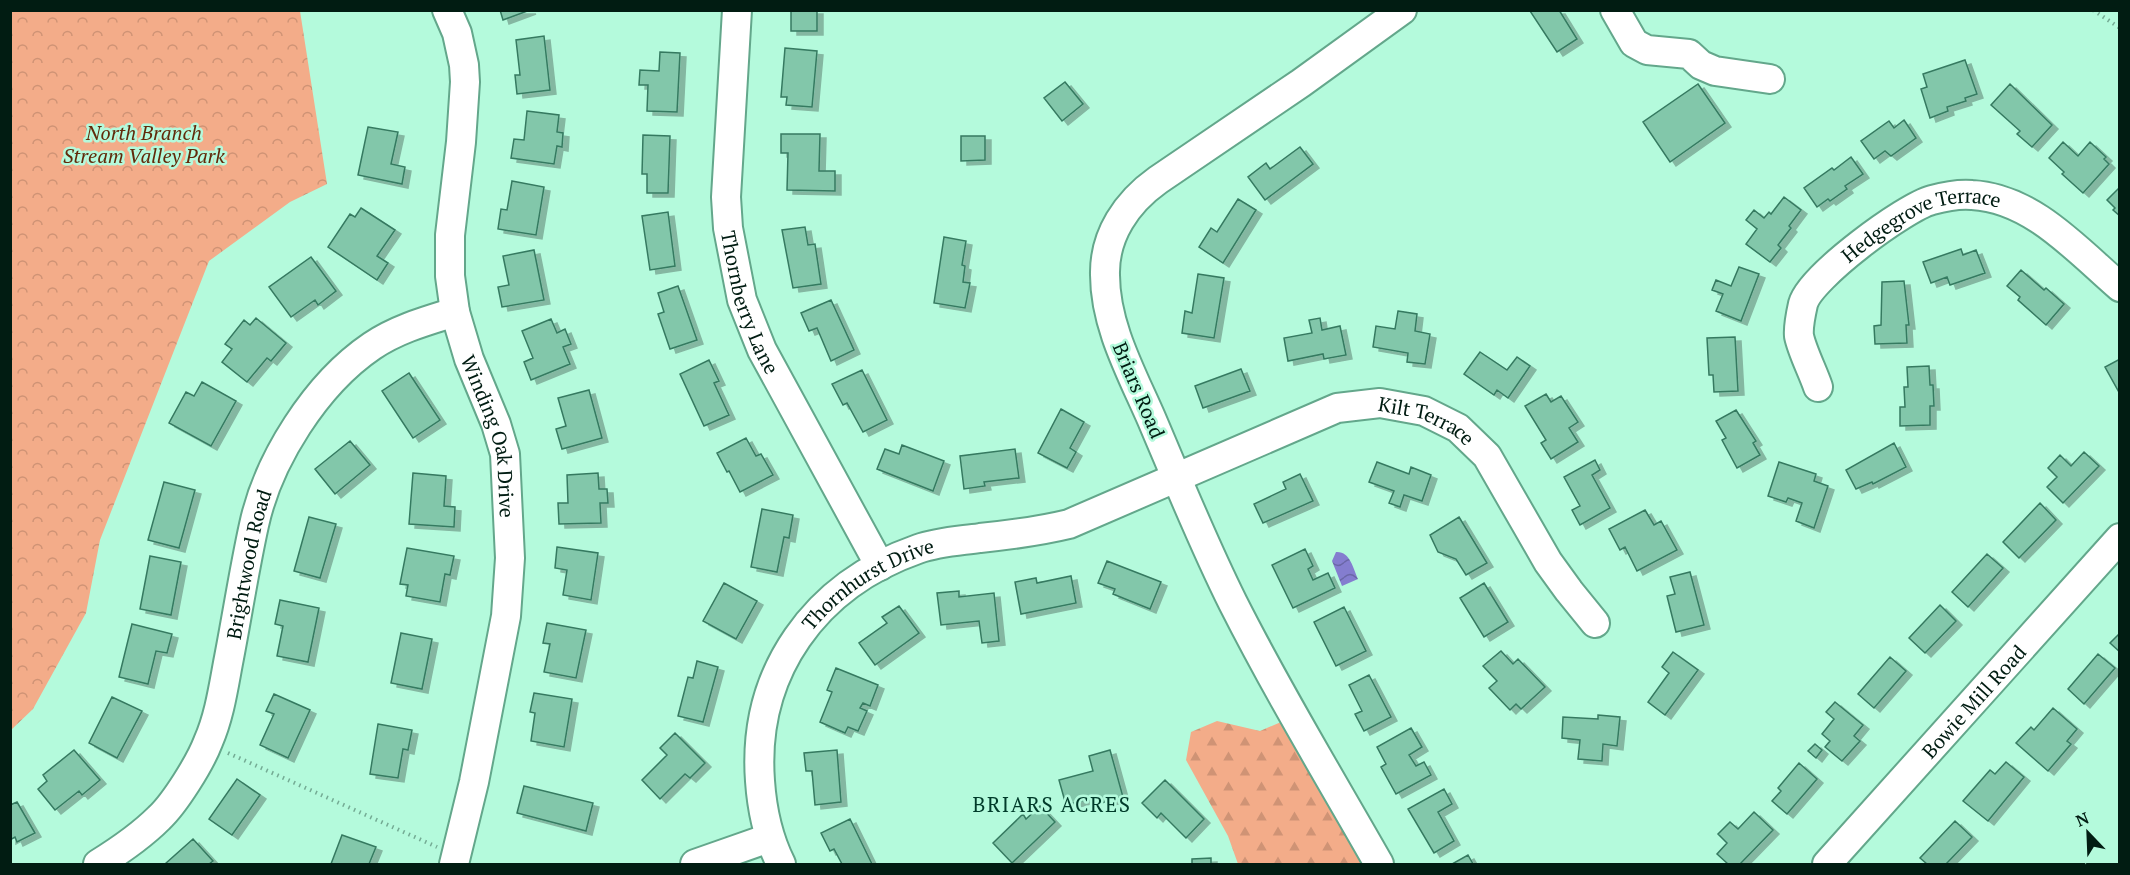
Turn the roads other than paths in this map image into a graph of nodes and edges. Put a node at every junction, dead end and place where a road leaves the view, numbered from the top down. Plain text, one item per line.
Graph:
1 (447, 10) edge
2 (737, 10) edge
3 (1402, 10) edge
4 (1615, 10) edge
5 (1770, 79) dead end
6 (2120, 287) edge
7 (455, 312) junction
8 (1818, 387) dead end
9 (1176, 477) junction
10 (2120, 538) edge
11 (880, 566) junction
12 (1595, 623) dead end
13 (769, 838) junction
14 (456, 862) edge
15 (98, 864) edge
16 (695, 864) edge
17 (781, 864) edge
18 (1379, 864) edge
19 (1827, 864) edge

1 - 7 street, Winding Oak Drive
2 - 11 street, Thornberry Lane
3 - 9 street, Briars Road
4 - 5 street
6 - 8 street, Hedgegrove Terrace
7 - 14 street, Winding Oak Drive
7 - 15 street, Brightwood Road
9 - 11 street, Thornhurst Drive
9 - 12 street, Kilt Terrace
9 - 18 street, Briars Road
10 - 19 street, Bowie Mill Road
11 - 13 street, Thornhurst Drive
13 - 16 street
13 - 17 street, Thornhurst Drive

